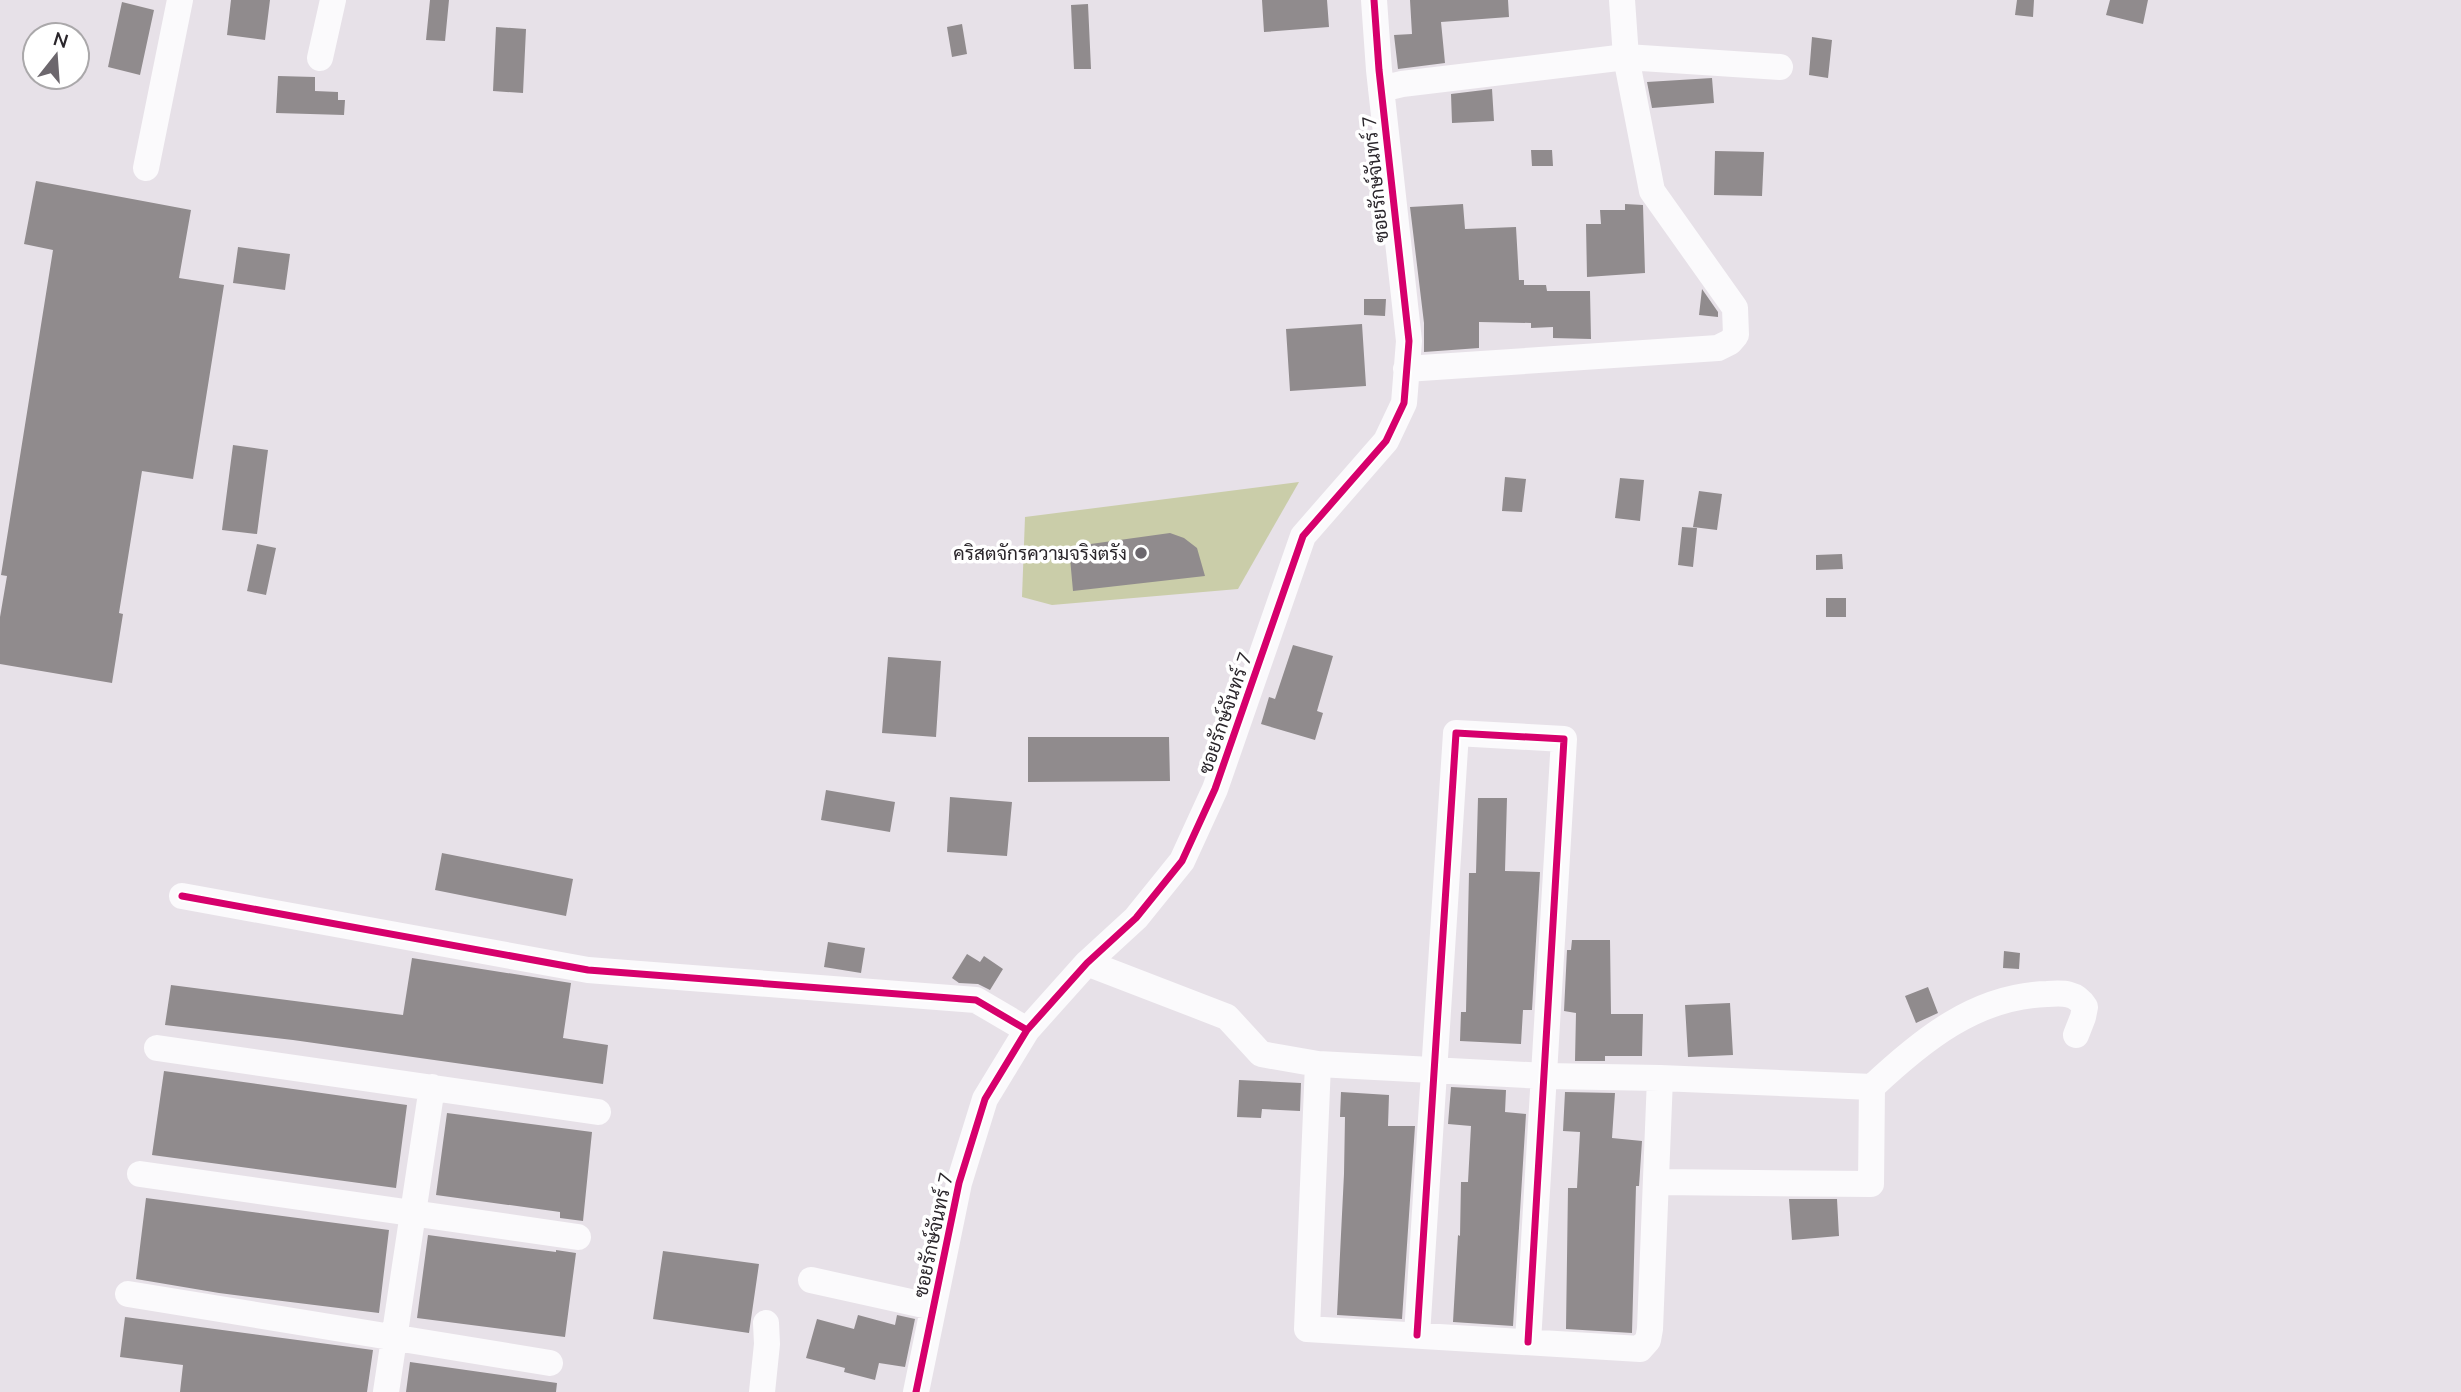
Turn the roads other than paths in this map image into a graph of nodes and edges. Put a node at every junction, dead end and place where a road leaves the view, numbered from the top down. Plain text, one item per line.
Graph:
1 (180, 0) edge
2 (333, 0) edge
3 (1374, 0) edge
4 (1622, 0) edge
5 (1626, 57) junction
6 (320, 58) dead end
7 (1780, 67) dead end
8 (1381, 89) junction
9 (146, 168) dead end
10 (1406, 369) junction
11 (182, 896) dead end
12 (1087, 963) junction
13 (1027, 1030) junction
14 (2076, 1035) dead end
15 (157, 1048) dead end
16 (1318, 1064) junction
17 (1433, 1071) junction
18 (1545, 1076) junction
19 (1661, 1078) junction
20 (432, 1087) junction
21 (1872, 1087) junction
22 (598, 1112) dead end
23 (140, 1174) dead end
24 (1658, 1182) junction
25 (413, 1213) junction
26 (578, 1237) dead end
27 (811, 1280) dead end
28 (128, 1294) dead end
29 (933, 1307) junction
30 (766, 1323) dead end
31 (1417, 1335) junction
32 (394, 1338) junction
33 (1528, 1342) junction
34 (550, 1363) dead end
35 (386, 1392) edge
36 (762, 1392) edge
37 (916, 1392) edge

1 - 9 street
2 - 6 street
3 - 8 street, ซอยรักษ์จันทร์ 7
4 - 5 street
5 - 7 street
5 - 8 street
5 - 10 street
8 - 10 street, ซอยรักษ์จันทร์ 7
10 - 12 street, ซอยรักษ์จันทร์ 7
11 - 13 street
12 - 13 street, ซอยรักษ์จันทร์ 7
12 - 16 street
13 - 29 street, ซอยรักษ์จันทร์ 7
14 - 21 street
15 - 20 street
16 - 17 street
16 - 31 street
17 - 18 street
17 - 18 street
17 - 31 street
18 - 19 street
18 - 33 street
19 - 21 street
19 - 24 street
20 - 22 street
20 - 25 street
21 - 24 street
23 - 25 street
24 - 33 street
25 - 26 street
25 - 32 street
27 - 29 street
28 - 32 street
29 - 37 street, ซอยรักษ์จันทร์ 7
30 - 36 street
31 - 33 street
32 - 34 street
32 - 35 street

